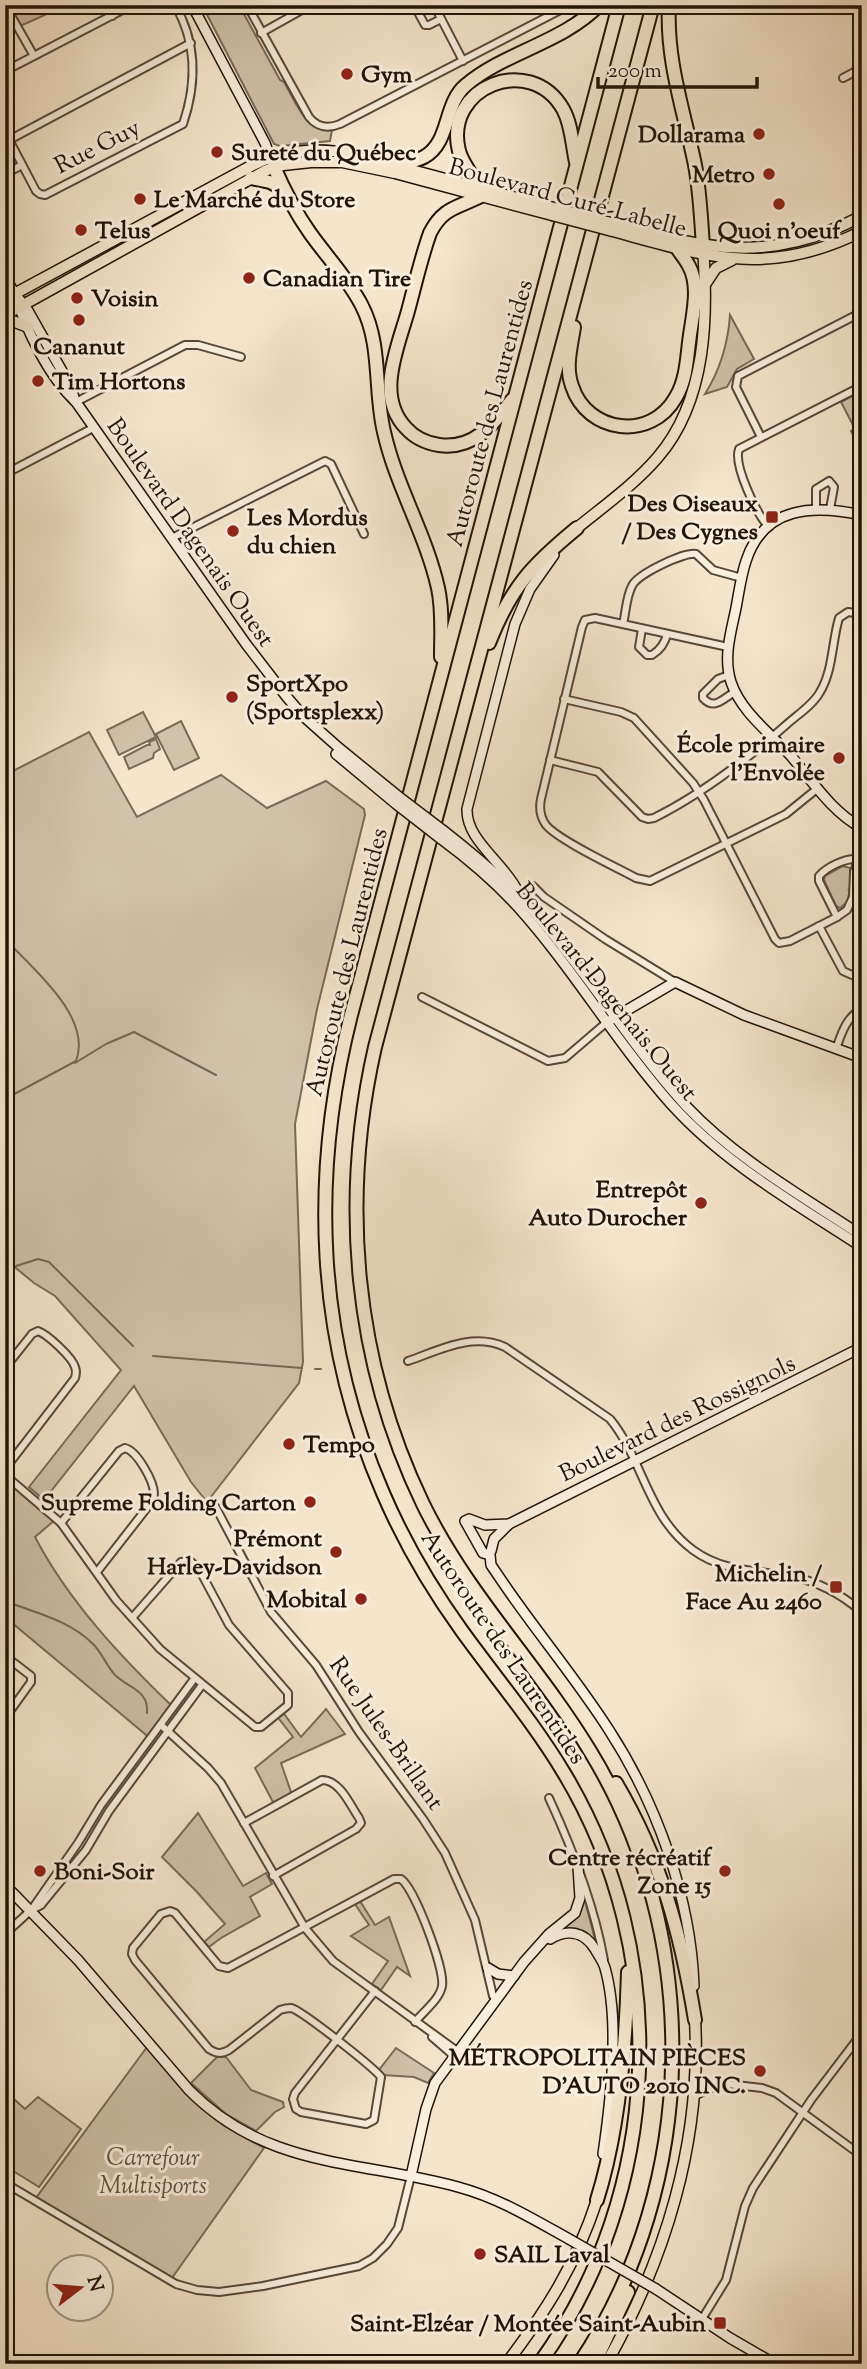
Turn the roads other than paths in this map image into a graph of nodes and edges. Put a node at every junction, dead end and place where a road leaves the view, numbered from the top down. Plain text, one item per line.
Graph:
1 (5, 5) edge
2 (106, 5) edge
3 (132, 5) edge
4 (175, 5) edge
5 (192, 5) edge
6 (247, 5) edge
7 (311, 5) edge
8 (414, 5) edge
9 (433, 5) edge
10 (570, 5) edge
11 (599, 5) edge
12 (619, 5) edge
13 (653, 5) edge
14 (669, 5) edge
15 (112, 16) junction
16 (441, 19) junction
17 (261, 33) junction
18 (191, 43) junction
19 (34, 56) junction
20 (463, 61) junction
21 (862, 68) edge
22 (5, 71) edge
23 (843, 78) dead end
24 (5, 132) edge
25 (9, 139) junction
26 (272, 162) junction
27 (22, 165) junction
28 (398, 165) junction
29 (576, 166) junction
30 (5, 174) edge
31 (251, 178) junction
32 (282, 188) junction
33 (481, 192) junction
34 (862, 216) edge
35 (606, 226) junction
36 (862, 231) edge
37 (677, 248) junction
38 (703, 250) junction
39 (732, 260) junction
40 (582, 273) junction
41 (5, 277) edge
42 (706, 284) junction
43 (10, 297) edge
44 (21, 306) junction
45 (862, 312) edge
46 (5, 316) edge
47 (28, 327) junction
48 (241, 357) dead end
49 (862, 386) edge
50 (516, 394) junction
51 (76, 402) junction
52 (93, 428) junction
53 (761, 437) junction
54 (5, 474) edge
55 (816, 508) junction
56 (830, 509) junction
57 (862, 515) edge
58 (769, 527) junction
59 (577, 528) junction
60 (364, 534) dead end
61 (172, 538) junction
62 (742, 578) junction
63 (862, 614) edge
64 (623, 624) junction
65 (642, 629) junction
66 (667, 634) junction
67 (728, 647) junction
68 (729, 675) junction
69 (441, 676) junction
70 (736, 692) junction
71 (565, 699) junction
72 (467, 706) junction
73 (772, 737) junction
74 (550, 760) junction
75 (818, 788) junction
76 (699, 792) junction
77 (862, 828) edge
78 (454, 844) junction
79 (726, 844) junction
80 (862, 848) edge
81 (858, 859) junction
82 (533, 886) dead end
83 (522, 900) junction
84 (837, 917) junction
85 (819, 926) junction
86 (862, 970) edge
87 (675, 982) junction
88 (422, 997) dead end
89 (862, 1008) edge
90 (611, 1019) junction
91 (836, 1049) junction
92 (862, 1058) edge
93 (862, 1236) edge
94 (862, 1248) edge
95 (862, 1347) edge
96 (408, 1361) dead end
97 (5, 1368) edge
98 (634, 1461) junction
99 (5, 1472) edge
100 (214, 1504) dead end
101 (61, 1524) junction
102 (509, 1524) junction
103 (490, 1553) junction
104 (97, 1572) junction
105 (862, 1612) edge
106 (131, 1618) junction
107 (5, 1656) edge
108 (194, 1679) junction
109 (544, 1684) junction
110 (202, 1685) junction
111 (5, 1718) edge
112 (160, 1725) junction
113 (168, 1732) junction
114 (549, 1798) dead end
115 (244, 1823) junction
116 (578, 1867) junction
117 (273, 1877) junction
118 (5, 1885) edge
119 (653, 1898) junction
120 (30, 1911) junction
121 (304, 1928) junction
122 (5, 1934) edge
123 (629, 1939) junction
124 (537, 1949) junction
125 (605, 1966) junction
126 (488, 1968) junction
127 (514, 1976) junction
128 (375, 1991) junction
129 (496, 2000) junction
130 (695, 2020) junction
131 (415, 2022) junction
132 (862, 2033) edge
133 (336, 2040) junction
134 (456, 2054) junction
135 (718, 2083) joint
136 (695, 2094) junction
137 (803, 2112) junction
138 (862, 2156) edge
139 (411, 2176) junction
140 (5, 2183) edge
141 (597, 2200) junction
142 (702, 2319) junction
143 (528, 2335) junction
144 (500, 2364) edge
145 (506, 2364) edge
146 (539, 2364) edge
147 (579, 2364) edge
148 (594, 2364) edge
149 (606, 2364) edge
150 (775, 2364) edge

1 - 19 street
2 - 15 street
3 - 15 street
4 - 18 street
5 - 26 street
6 - 17 street
7 - 17 street
8 - 16 street
9 - 16 street
10 - 20 street
11 - 28 highway
12 - 29 highway, Autoroute des Laurentides
13 - 40 highway
14 - 38 highway
15 - 19 street
16 - 20 street
17 - 20 street
18 - 25 street
18 - 27 street, Rue Guy
19 - 22 street
21 - 23 street
24 - 25 street
25 - 27 street
26 - 28 main road, Boulevard Curé-Labelle
26 - 31 main road, Boulevard Curé-Labelle
26 - 32 highway
26 - 33 main road, Boulevard Curé-Labelle
26 - 43 main road, Boulevard Curé-Labelle
27 - 30 street, Rue Guy
28 - 33 main road, Boulevard Curé-Labelle
29 - 33 highway
29 - 50 highway, Autoroute des Laurentides
31 - 32 highway
31 - 44 main road, Boulevard Curé-Labelle
32 - 69 highway
33 - 35 main road, Boulevard Curé-Labelle, bridge
33 - 50 highway
34 - 38 main road, Boulevard Curé-Labelle
35 - 37 main road, Boulevard Curé-Labelle
35 - 38 main road, Boulevard Curé-Labelle
36 - 39 main road, Boulevard Curé-Labelle
37 - 38 main road, Boulevard Curé-Labelle
37 - 40 highway
38 - 39 main road, Boulevard Curé-Labelle
38 - 42 main road
39 - 42 main road
40 - 72 highway
41 - 43 street, Boulevard Dagenais Ouest
42 - 59 main road
43 - 44 street, Boulevard Dagenais Ouest
44 - 46 main road, Boulevard Curé-Labelle
44 - 47 street, Boulevard Dagenais Ouest
44 - 51 street, Boulevard Dagenais Ouest
45 - 53 street
46 - 47 main road
47 - 51 street, Boulevard Dagenais Ouest
48 - 51 street
49 - 53 street
50 - 69 highway, Autoroute des Laurentides
51 - 52 street, Boulevard Dagenais Ouest
52 - 54 street
52 - 61 street, Boulevard Dagenais Ouest
53 - 58 street
55 - 56 street
55 - 56 street
55 - 58 street
56 - 57 street
58 - 62 street
59 - 72 highway
59 - 83 street
60 - 61 street
61 - 78 street, Boulevard Dagenais Ouest, bridge
62 - 64 street
62 - 67 street
63 - 73 street
64 - 65 street
64 - 71 street
65 - 66 street
65 - 66 street
66 - 67 street
67 - 68 street
68 - 70 street
68 - 70 street
69 - 123 highway, Autoroute des Laurentides
70 - 73 street
71 - 74 street
71 - 76 street
72 - 109 highway, Autoroute des Laurentides
73 - 75 street
73 - 76 street
74 - 76 street
74 - 79 street
75 - 77 street
75 - 79 street
76 - 79 street
78 - 83 street, Boulevard Dagenais Ouest
78 - 90 street, Boulevard Dagenais Ouest
79 - 85 street
80 - 81 street
81 - 84 street
81 - 84 street
82 - 87 street
83 - 90 street, Boulevard Dagenais Ouest
84 - 85 street
85 - 86 street
87 - 90 street
87 - 91 street
88 - 90 street
89 - 91 street
90 - 93 street, Boulevard Dagenais Ouest
90 - 94 street, Boulevard Dagenais Ouest
91 - 92 street
95 - 98 street, Boulevard des Rossignols
96 - 98 street
97 - 99 street
98 - 102 street, Boulevard des Rossignols
98 - 105 street
99 - 101 street
100 - 126 street, Rue Jules-Brillant
101 - 104 street
101 - 104 street
102 - 103 street, Boulevard des Rossignols
102 - 103 street
103 - 130 street
104 - 106 street
106 - 108 street
106 - 110 street
107 - 111 street
108 - 110 street
108 - 112 street
109 - 119 highway, Autoroute des Laurentides
109 - 130 highway
110 - 113 street
112 - 113 street
112 - 120 street
113 - 115 street
113 - 120 street
114 - 116 street
115 - 117 street
115 - 117 street
116 - 124 street
116 - 125 street
117 - 121 street
118 - 120 street
119 - 147 highway, Autoroute des Laurentides
119 - 148 highway
120 - 122 street
120 - 139 street
121 - 128 street
121 - 131 street
121 - 133 street
123 - 141 highway
123 - 146 highway, Autoroute des Laurentides
124 - 125 street
124 - 127 street
125 - 141 street
126 - 127 street
126 - 129 street, Rue Jules-Brillant
127 - 129 street
128 - 131 street
128 - 133 street
129 - 134 street
130 - 136 main road
131 - 134 street
132 - 137 street
133 - 133 street
134 - 139 street
135 - 136 main road
135 - 137 street
136 - 149 main road
137 - 138 street
137 - 142 street
139 - 140 street
139 - 142 street, bridge
141 - 143 main road
142 - 150 street
143 - 144 main road
143 - 145 main road

